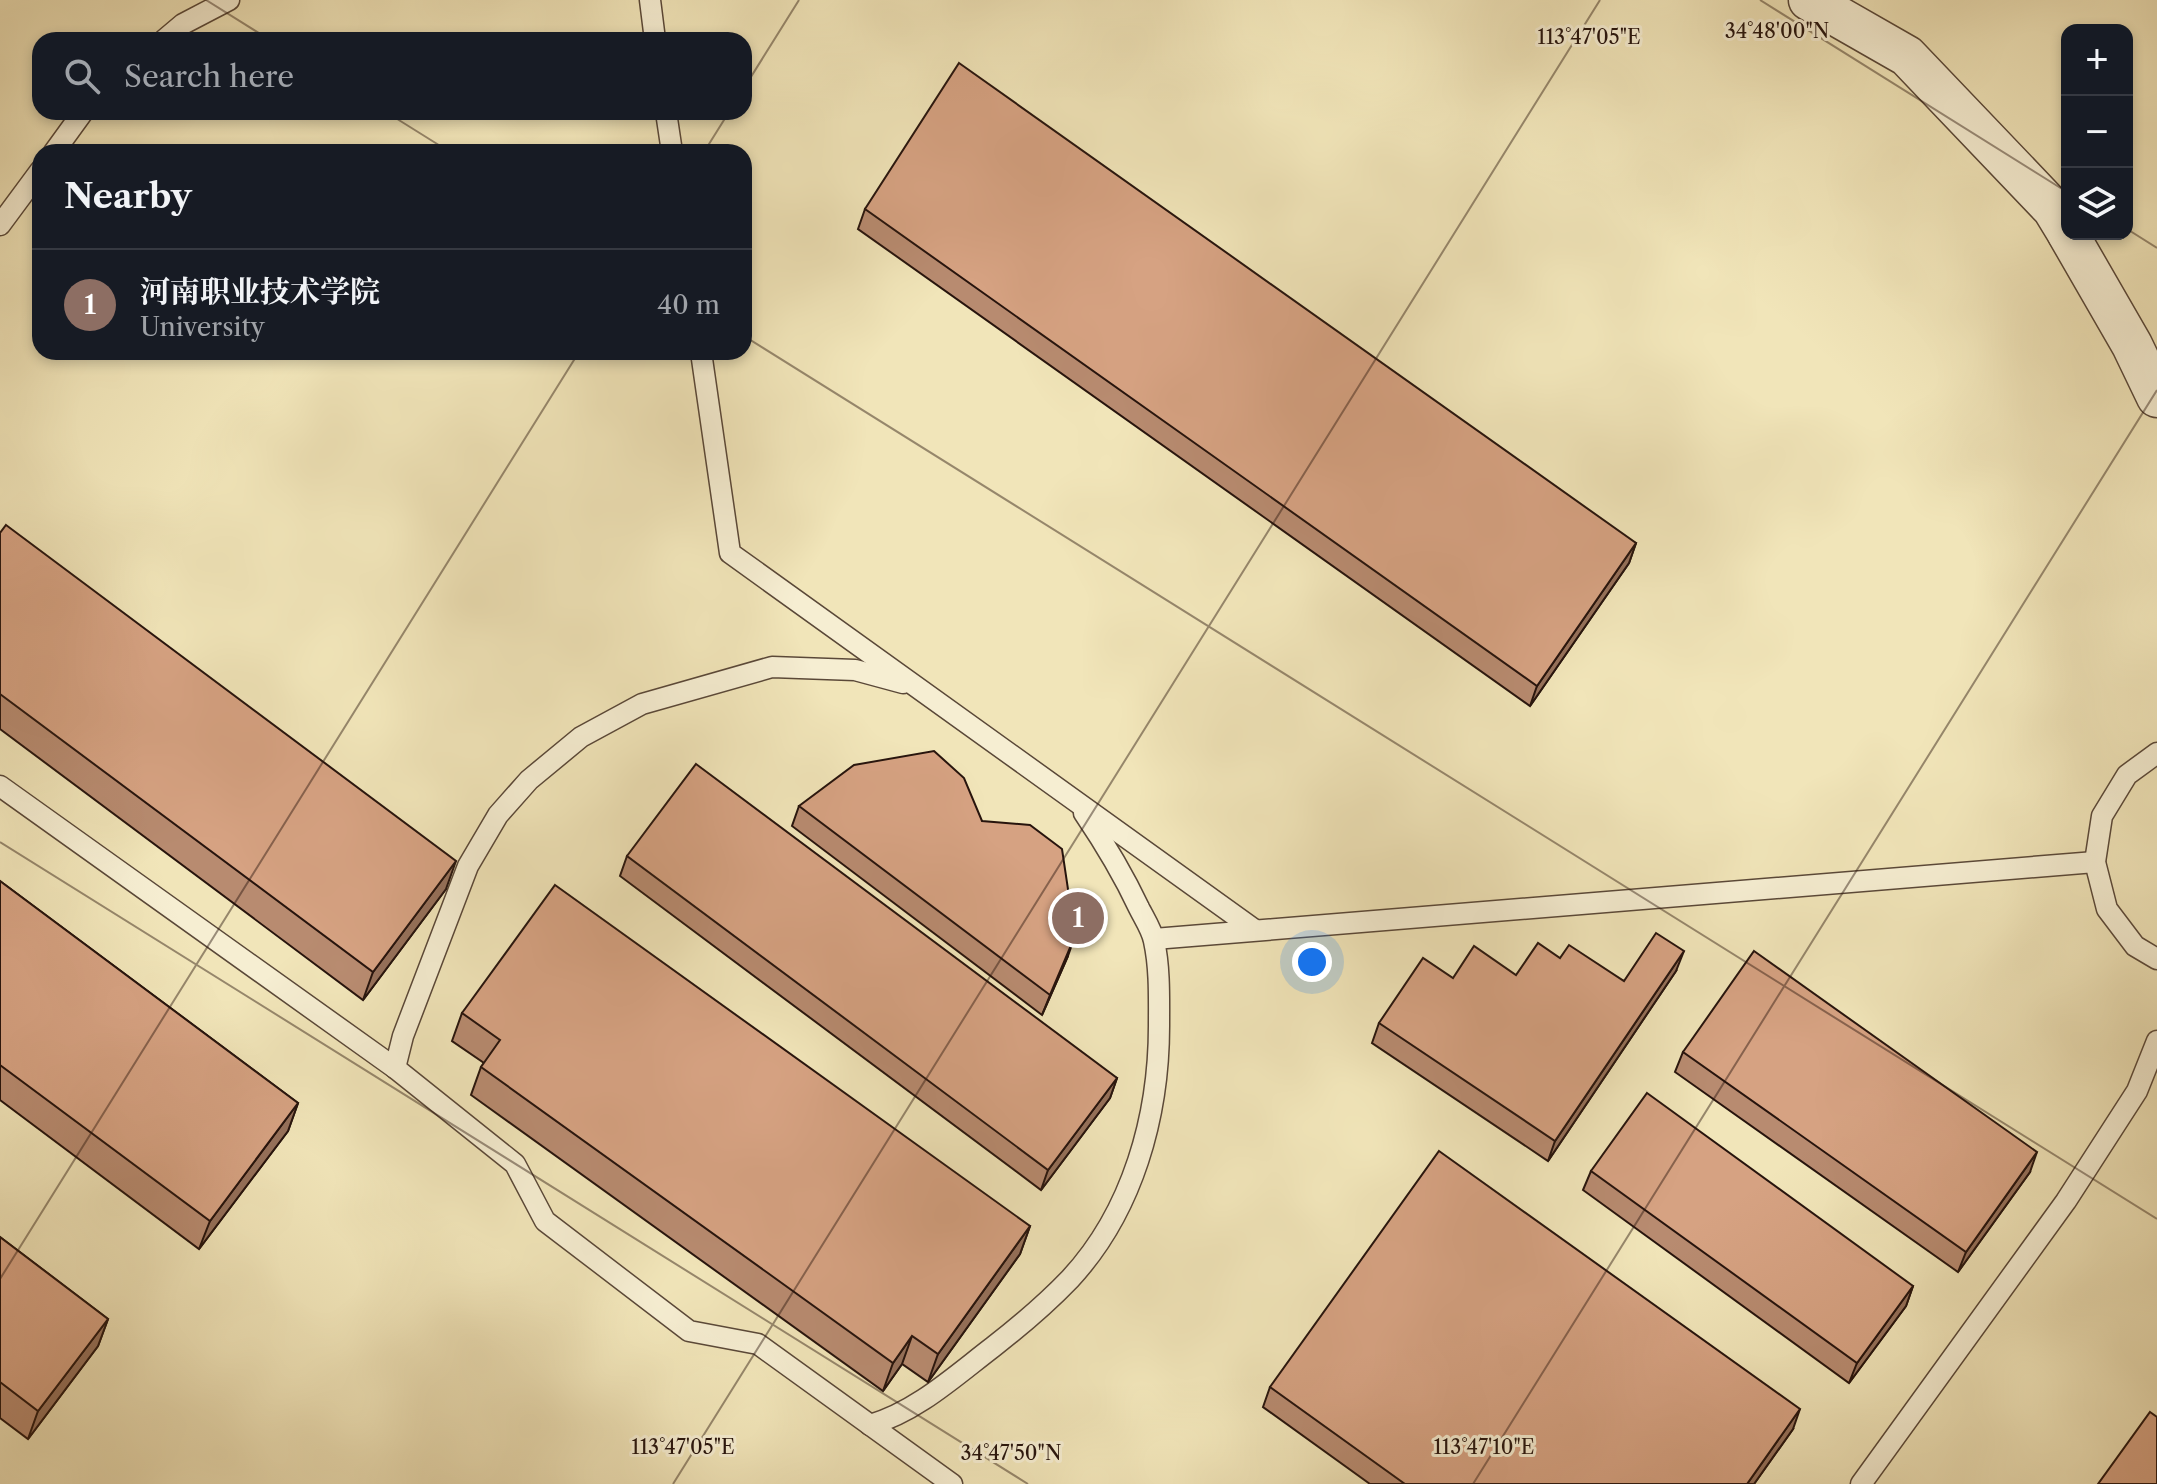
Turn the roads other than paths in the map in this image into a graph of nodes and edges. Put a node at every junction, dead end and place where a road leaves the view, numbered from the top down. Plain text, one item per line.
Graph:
1 (229, 0) edge
2 (650, 0) edge
3 (1809, 0) edge
4 (174, 32) edge
5 (654, 32) edge
6 (77, 120) edge
7 (667, 120) edge
8 (60, 144) edge
9 (671, 144) edge
10 (32, 182) edge
11 (2061, 222) edge
12 (0, 225) edge
13 (2072, 240) edge
14 (702, 360) edge
15 (2157, 397) edge
16 (914, 686) junction
17 (2157, 753) edge
18 (0, 786) edge
19 (1078, 803) junction
20 (2095, 862) junction
21 (1255, 930) junction
22 (1154, 939) junction
23 (2157, 959) edge
24 (2157, 1041) edge
25 (395, 1068) junction
26 (870, 1425) junction
27 (952, 1484) edge
28 (1861, 1484) edge

1 - 4 lane
2 - 5 lane
3 - 11 street
6 - 8 lane
7 - 9 lane
10 - 12 lane
13 - 15 street
14 - 16 lane
16 - 19 lane
16 - 25 lane
17 - 20 lane
18 - 25 lane
19 - 21 lane
19 - 22 lane
20 - 21 lane
20 - 23 lane
21 - 22 lane
22 - 26 lane
24 - 28 lane
25 - 26 lane
26 - 27 lane

